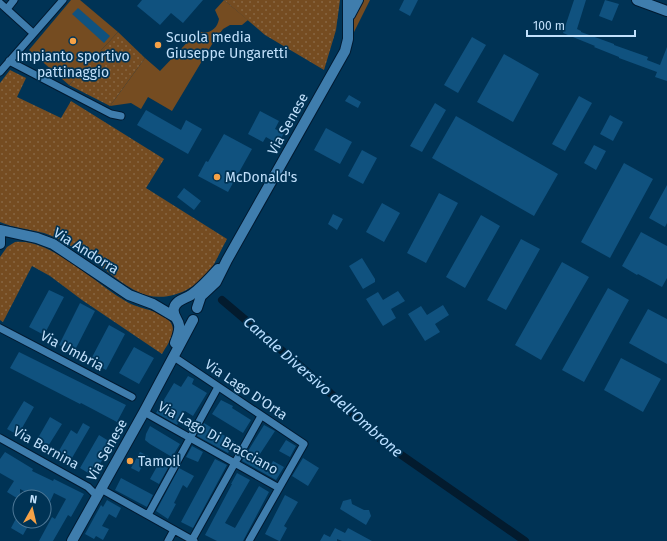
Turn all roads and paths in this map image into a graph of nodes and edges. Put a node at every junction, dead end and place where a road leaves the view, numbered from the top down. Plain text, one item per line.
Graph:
1 (14, 0) edge
2 (63, 0) edge
3 (348, 0) edge
4 (358, 0) edge
5 (637, 0) edge
6 (0, 3) edge
7 (7, 9) junction
8 (667, 11) edge
9 (349, 19) junction
10 (33, 33) junction
11 (9, 62) junction
12 (0, 72) edge
13 (121, 116) dead end
14 (0, 230) edge
15 (0, 236) edge
16 (0, 244) edge
17 (227, 260) junction
18 (181, 300) junction
19 (153, 304) junction
20 (197, 308) junction
21 (176, 318) junction
22 (193, 320) junction
23 (0, 328) edge
24 (174, 357) junction
25 (164, 372) junction
26 (218, 387) junction
27 (132, 397) dead end
28 (144, 412) junction
29 (262, 416) junction
30 (0, 438) edge
31 (191, 438) junction
32 (234, 463) junction
33 (278, 488) junction
34 (99, 492) junction
35 (148, 515) junction
36 (174, 530) junction
37 (193, 540) edge
38 (72, 541) edge
39 (168, 541) edge
40 (249, 541) edge

1 - 7 street
2 - 10 street
3 - 9 main road, Via Senese
4 - 9 main road, Via Senese
5 - 8 main road
6 - 7 street
7 - 10 street
9 - 17 main road, Via Senese
10 - 11 street
11 - 12 street
11 - 13 street
14 - 19 main road, Via Andorra
15 - 16 main road
17 - 18 main road, Via Senese
17 - 20 main road, Via Senese
18 - 19 main road, Via Andorra
18 - 20 main road
18 - 21 main road, Via Senese
19 - 21 main road, Via Andorra
20 - 22 main road, Via Senese
21 - 22 main road
21 - 25 main road, Via Senese
22 - 24 main road, Via Senese
23 - 27 street, Via Umbria
24 - 25 main road, Via Senese
24 - 26 street, Via Lago D'Orta
25 - 28 main road, Via Senese
26 - 29 street, Via Lago D'Orta
26 - 31 street
28 - 31 street, Via Lago Di Bracciano
28 - 34 main road, Via Senese
29 - 32 street
29 - 33 street, Via Lago D'Orta
30 - 34 street, Via Bernina
31 - 32 street, Via Lago Di Bracciano
31 - 35 street
32 - 33 street, Via Lago Di Bracciano
32 - 37 street
33 - 40 street
34 - 35 street, Via Bernina
34 - 38 main road, Via Senese
35 - 36 street, Via Bernina
36 - 37 street, Via Bernina
36 - 39 street

